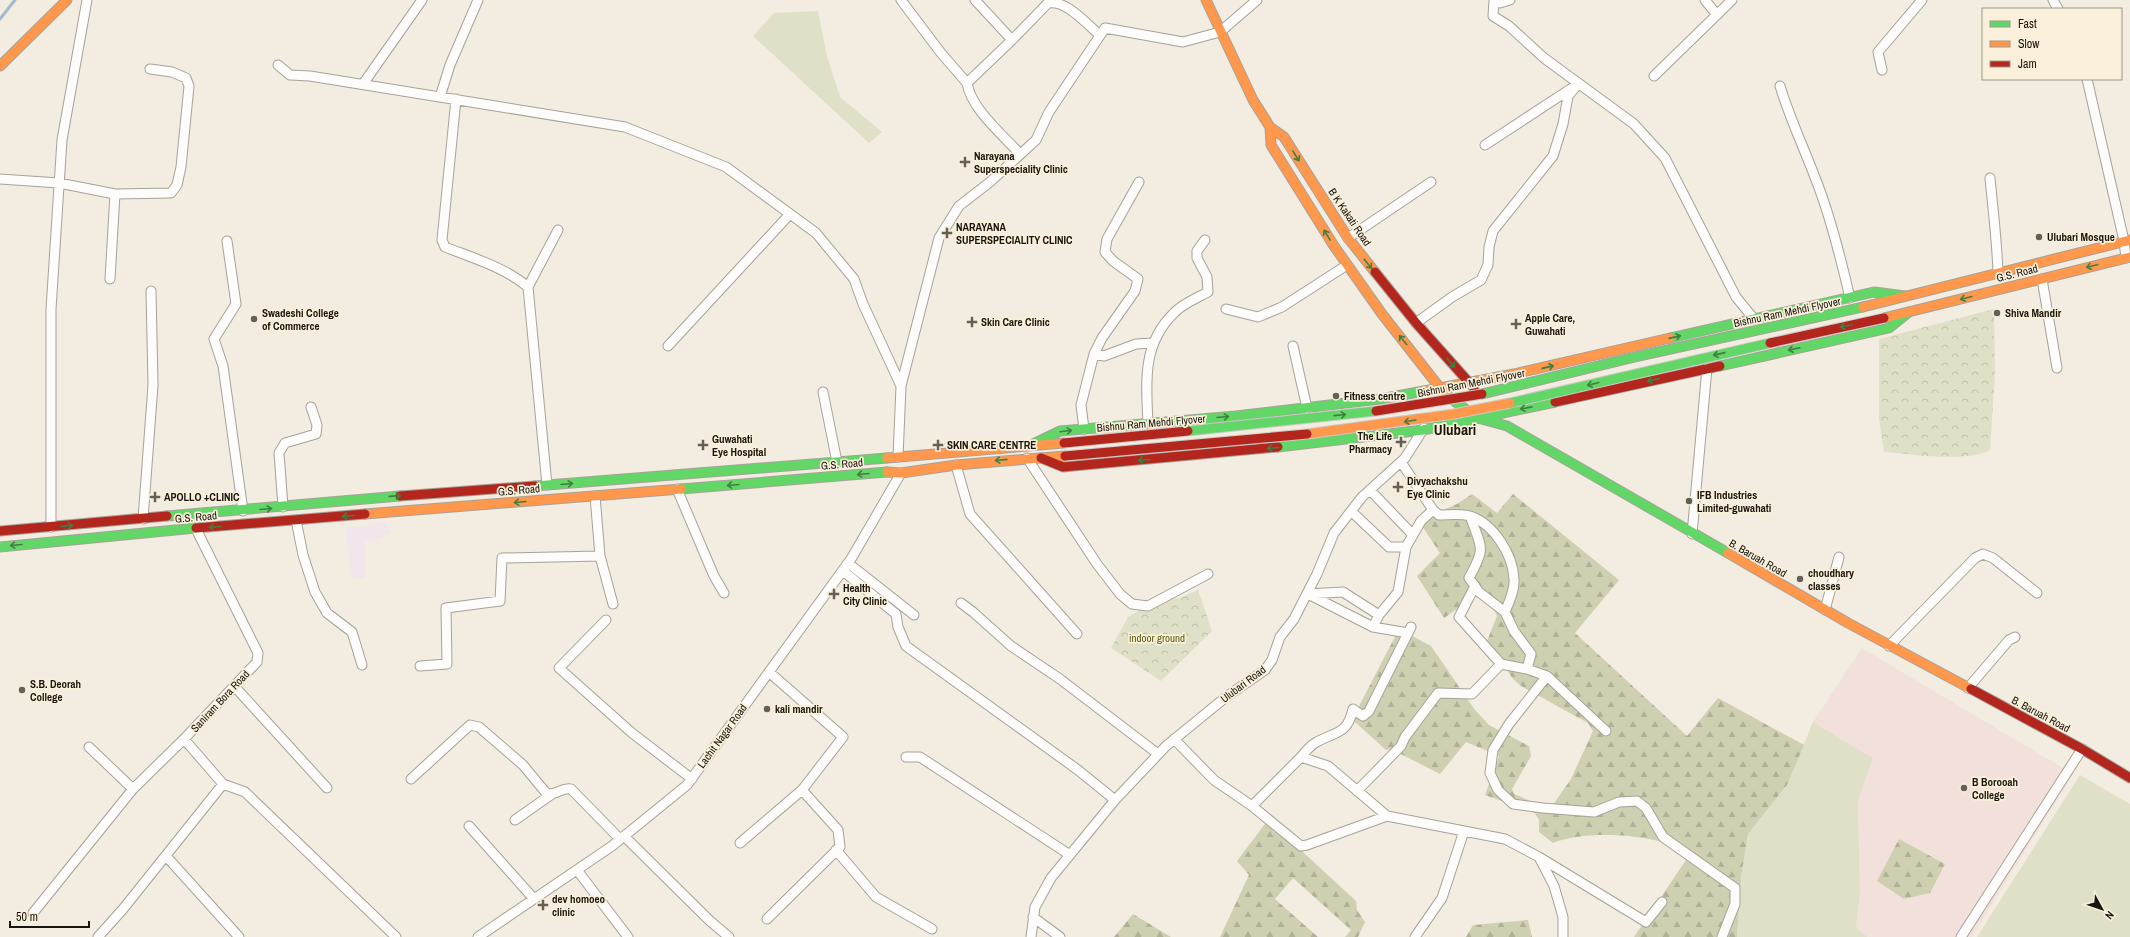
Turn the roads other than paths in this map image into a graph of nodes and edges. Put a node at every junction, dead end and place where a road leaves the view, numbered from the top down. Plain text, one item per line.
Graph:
1 (67, 0) edge
2 (87, 0) edge
3 (422, 0) edge
4 (478, 0) edge
5 (901, 0) edge
6 (975, 0) edge
7 (1206, 0) edge
8 (1257, 0) edge
9 (1494, 0) edge
10 (1498, 0) edge
11 (1510, 0) edge
12 (1705, 0) edge
13 (1732, 0) edge
14 (1922, 0) edge
15 (1717, 15) junction
16 (1220, 32) junction
17 (1099, 34) junction
18 (1012, 40) junction
19 (278, 65) dead end
20 (0, 66) edge
21 (150, 69) dead end
22 (1882, 70) dead end
23 (1654, 76) dead end
24 (2087, 80) edge
25 (967, 83) junction
26 (363, 84) junction
27 (1578, 84) junction
28 (1780, 86) dead end
29 (440, 97) junction
30 (456, 99) junction
31 (1270, 127) junction
32 (1485, 145) dead end
33 (1020, 154) junction
34 (1990, 178) dead end
35 (0, 179) edge
36 (1139, 182) dead end
37 (1430, 182) dead end
38 (59, 183) junction
39 (115, 194) junction
40 (790, 214) junction
41 (558, 230) dead end
42 (1348, 238) junction
43 (1204, 240) dead end
44 (2127, 240) edge
45 (228, 241) dead end
46 (2128, 257) edge
47 (1347, 265) junction
48 (1998, 273) junction
49 (110, 279) dead end
50 (2042, 279) junction
51 (528, 287) junction
52 (151, 291) dead end
53 (1909, 296) junction
54 (1850, 298) junction
55 (1226, 310) dead end
56 (1909, 312) junction
57 (1754, 319) junction
58 (1416, 323) junction
59 (1153, 343) junction
60 (668, 346) dead end
61 (1293, 346) dead end
62 (1094, 354) junction
63 (1707, 368) junction
64 (2057, 368) dead end
65 (1469, 383) junction
66 (901, 386) junction
67 (1440, 388) junction
68 (823, 392) dead end
69 (1318, 406) junction
70 (310, 407) dead end
71 (1307, 408) junction
72 (1293, 410) junction
73 (1502, 413) junction
74 (1478, 418) junction
75 (1148, 423) junction
76 (1507, 426) junction
77 (1084, 429) junction
78 (1424, 430) junction
79 (1324, 442) junction
80 (1030, 446) junction
81 (1298, 446) junction
82 (898, 457) junction
83 (1040, 457) junction
84 (1027, 458) junction
85 (837, 462) junction
86 (1401, 462) junction
87 (956, 465) junction
88 (901, 473) junction
89 (547, 485) junction
90 (677, 489) junction
91 (1370, 490) junction
92 (595, 496) junction
93 (283, 507) junction
94 (1433, 510) junction
95 (243, 511) junction
96 (1351, 511) junction
97 (1470, 516) junction
98 (143, 519) junction
99 (296, 520) junction
100 (51, 527) junction
101 (196, 529) junction
102 (0, 531) edge
103 (1692, 534) junction
104 (1413, 535) junction
105 (0, 547) edge
106 (1406, 547) junction
107 (600, 556) junction
108 (1839, 557) dead end
109 (846, 567) junction
110 (1208, 574) dead end
111 (1475, 586) junction
112 (724, 593) dead end
113 (2037, 593) dead end
114 (1307, 594) junction
115 (961, 603) dead end
116 (613, 604) dead end
117 (1825, 610) junction
118 (1505, 612) junction
119 (914, 615) dead end
120 (1379, 615) junction
121 (606, 620) dead end
122 (1372, 627) junction
123 (1077, 634) dead end
124 (2015, 637) dead end
125 (1889, 646) junction
126 (1501, 664) junction
127 (362, 665) dead end
128 (420, 666) dead end
129 (1527, 669) junction
130 (769, 672) junction
131 (1547, 676) junction
132 (235, 687) junction
133 (1968, 688) junction
134 (1606, 731) dead end
135 (184, 739) junction
136 (1174, 739) junction
137 (89, 747) dead end
138 (2082, 749) junction
139 (1158, 754) junction
140 (906, 757) dead end
141 (1301, 757) junction
142 (411, 778) dead end
143 (2130, 778) edge
144 (692, 779) junction
145 (223, 784) junction
146 (327, 788) dead end
147 (133, 789) junction
148 (802, 790) junction
149 (1357, 791) junction
150 (552, 794) junction
151 (1115, 800) junction
152 (1252, 806) junction
153 (1387, 816) junction
154 (514, 820) dead end
155 (469, 826) dead end
156 (1464, 831) junction
157 (622, 838) junction
158 (740, 844) dead end
159 (836, 850) junction
160 (1070, 855) junction
161 (166, 856) junction
162 (1539, 857) junction
163 (576, 870) junction
164 (534, 899) junction
165 (1662, 902) dead end
166 (33, 913) dead end
167 (1033, 917) junction
168 (767, 919) dead end
169 (932, 928) dead end
170 (98, 937) edge
171 (239, 937) edge
172 (396, 937) edge
173 (478, 937) edge
174 (628, 937) edge
175 (729, 937) edge
176 (1031, 937) edge
177 (1060, 937) edge
178 (1415, 937) edge
179 (1563, 937) edge
180 (1722, 937) edge
181 (1961, 937) edge

1 - 20 main road
2 - 38 street
3 - 26 street
4 - 29 street
5 - 25 street
6 - 18 street
7 - 16 main road, B K Kakati Road
8 - 16 street
9 - 27 street
10 - 11 street
12 - 15 street
13 - 15 street
14 - 22 street
15 - 23 street
16 - 17 street
16 - 31 main road, B K Kakati Road
17 - 18 street
17 - 33 street
18 - 25 street
19 - 26 street
21 - 39 street
24 - 44 street
25 - 33 street
26 - 29 street
27 - 32 street
27 - 57 street
27 - 58 street
28 - 54 street
29 - 30 street
30 - 40 street
30 - 51 street
31 -> 42 main road, B K Kakati Road
47 -> 31 main road
33 - 66 street
34 - 48 street
35 - 38 street
36 - 62 street
37 - 42 street
38 - 39 street
38 - 100 street
39 - 49 street
40 - 60 street
40 - 66 street
41 - 51 street
42 -> 58 main road, B K Kakati Road
43 - 59 street
44 - 46 street
44 - 48 main road, G.S. Road
45 - 95 street
46 -> 50 main road, G.S. Road
47 - 55 street
67 -> 47 main road
48 - 53 main road, G.S. Road
50 -> 56 main road, G.S. Road
50 - 64 street
51 - 89 street
52 - 98 street
53 - 54 main road
80 -> 53 main road, Bishnu Ram Mehdi Flyover, bridge
54 - 57 main road
56 -> 63 main road
56 -> 83 main road, bridge
65 -> 57 main road
58 -> 65 main road, B K Kakati Road
59 - 62 street
59 - 75 street
61 - 71 street
62 - 77 street
63 -> 73 main road
63 - 103 street
65 - 67 main road
65 - 73 main road, B K Kakati Road
66 - 82 street
67 - 69 main road
67 - 74 main road
67 - 78 street, Ulubari Road
68 - 85 street
69 - 71 main road
69 - 79 main road
70 - 93 street
71 - 72 main road
75 -> 72 main road
72 - 81 main road
73 - 74 main road
73 - 76 main road, B K Kakati Road
74 - 76 main road, B. Baruah Road
74 - 78 main road
75 - 77 main road
76 - 103 main road, B. Baruah Road
80 -> 77 main road
78 - 79 main road
78 - 86 street, Ulubari Road
79 - 81 main road
80 - 82 main road, G.S. Road
81 -> 83 main road
82 - 85 main road, G.S. Road
83 - 84 main road, G.S. Road
84 -> 87 main road, G.S. Road
84 - 110 street
89 -> 85 main road, G.S. Road
86 - 91 street, Ulubari Road
86 - 94 street
87 - 88 main road, G.S. Road
87 - 123 street
88 -> 90 main road, G.S. Road
88 - 109 street, Lachit Nagar Road
93 -> 89 main road, G.S. Road
90 - 92 main road, G.S. Road
90 - 112 street
91 - 96 street, Ulubari Road
91 - 104 street
92 -> 99 main road, G.S. Road
92 - 107 street
95 -> 93 main road, G.S. Road
94 - 97 street
94 - 104 street
95 - 98 main road, G.S. Road
96 - 106 street
96 - 114 street, Ulubari Road
97 - 111 street
97 - 118 street
100 -> 98 main road, G.S. Road
99 -> 101 main road, G.S. Road
99 - 127 street
100 - 102 main road, G.S. Road
101 -> 105 main road, G.S. Road
101 - 132 street, Saniram Bora Road
103 - 117 main road, B. Baruah Road
104 - 106 street
106 - 120 street
107 - 116 street
107 - 128 street
108 - 117 street
109 - 119 street
109 - 130 street, Lachit Nagar Road
109 - 151 street
111 - 118 street
111 - 126 street
113 - 125 street
114 - 120 street
114 - 122 street
114 - 136 street, Ulubari Road
115 - 139 street
117 - 125 main road, B. Baruah Road
118 - 129 street
120 - 122 street
121 - 144 street
122 - 141 street
124 - 133 street
125 - 133 main road, B. Baruah Road
126 - 129 street
126 - 149 street
129 - 131 street
130 - 144 street, Lachit Nagar Road
130 - 148 street
131 - 134 street
131 - 180 street
132 - 135 street, Saniram Bora Road
132 - 146 street
133 - 138 main road, B. Baruah Road
135 - 145 street, Saniram Bora Road
135 - 147 street
136 - 139 street, Ulubari Road
136 - 152 street
137 - 147 street
138 - 143 main road, B. Baruah Road
138 - 181 street
139 - 151 street, Ulubari Road
140 - 160 street
141 - 149 street
141 - 152 street
142 - 150 street
144 - 157 street, Lachit Nagar Road
145 - 161 street
145 - 172 street, Saniram Bora Road
147 - 166 street
148 - 158 street
148 - 159 street
149 - 153 street
150 - 154 street
150 - 157 street
151 - 160 street, Ulubari Road
152 - 153 street
153 - 156 street
155 - 164 street
156 - 162 street
156 - 178 street
157 - 163 street, Lachit Nagar Road
157 - 175 street
159 - 168 street
159 - 169 street
160 - 167 street, Ulubari Road
161 - 170 street
161 - 171 street
162 - 165 street
162 - 179 street
163 - 164 street, Lachit Nagar Road
163 - 174 street
164 - 173 street, Lachit Nagar Road
167 - 176 street, Ulubari Road
167 - 177 street

